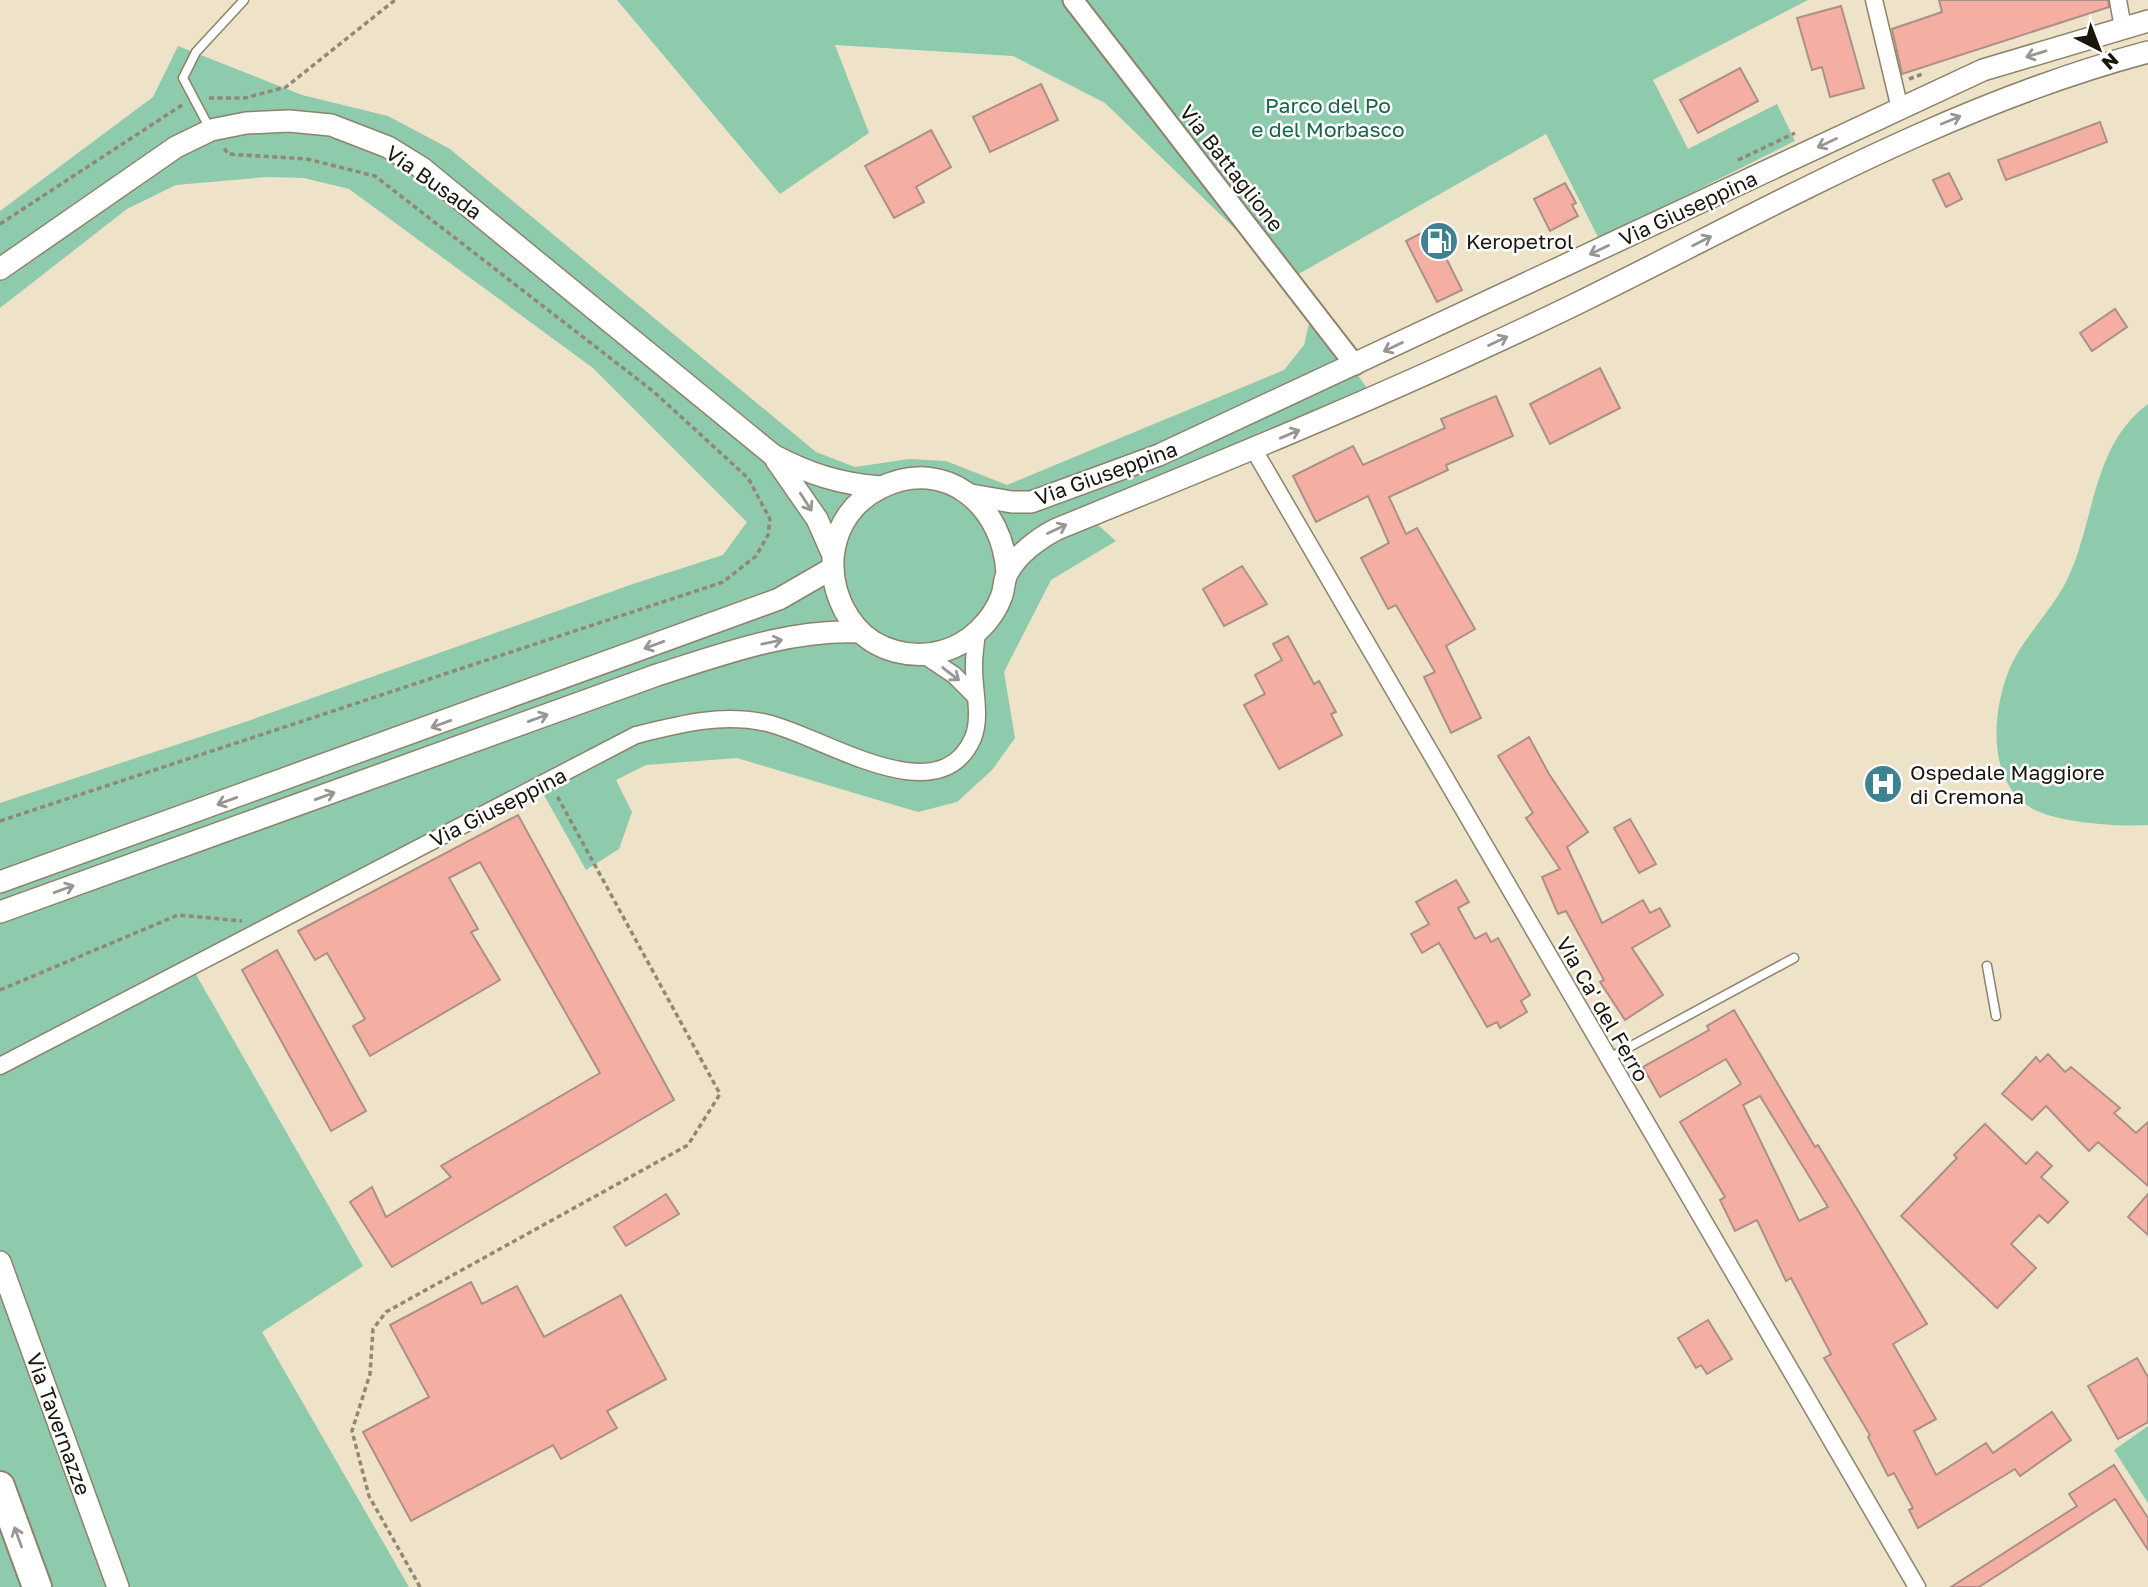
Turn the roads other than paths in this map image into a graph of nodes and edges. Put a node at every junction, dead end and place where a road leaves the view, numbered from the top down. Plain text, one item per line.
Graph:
1 (244, 0) edge
2 (1073, 0) edge
3 (1874, 0) edge
4 (2118, 0) edge
5 (2148, 21) edge
6 (2123, 28) junction
7 (2148, 52) edge
8 (1900, 109) junction
9 (211, 130) junction
10 (4, 264) edge
11 (1355, 365) junction
12 (1373, 399) junction
13 (1237, 421) junction
14 (1254, 450) junction
15 (773, 455) junction
16 (881, 487) junction
17 (970, 495) junction
18 (832, 561) junction
19 (1007, 574) junction
20 (860, 632) junction
21 (977, 632) junction
22 (924, 655) junction
23 (975, 696) junction
24 (0, 882) edge
25 (0, 912) edge
26 (1794, 958) dead end
27 (1987, 966) dead end
28 (1996, 1016) dead end
29 (1607, 1059) junction
30 (0, 1066) edge
31 (0, 1262) edge
32 (0, 1486) edge
33 (37, 1587) edge
34 (118, 1587) edge
35 (1917, 1587) edge

1 - 9 lane
2 - 11 street, Via Battaglione
3 - 8 street
4 - 6 street
5 - 6 main road, Via Giuseppina
6 -> 8 main road, Via Giuseppina
12 -> 7 main road, Via Giuseppina
8 -> 11 main road, Via Giuseppina
9 - 10 main road, Via Busada
9 - 15 main road, Via Busada
11 - 12 main road
11 - 13 main road, Via Giuseppina
14 -> 12 main road, Via Giuseppina
13 - 14 main road
13 - 17 main road, Via Giuseppina
19 -> 14 main road, Via Giuseppina
14 - 29 street, Via Ca' del Ferro
15 - 16 main road, Via Busada
15 -> 18 main road, Via Busada
16 - 17 main road
16 - 18 main road
17 - 19 main road
18 - 20 main road
18 -> 24 main road
19 - 21 main road
20 - 22 main road
25 -> 20 main road
21 - 22 main road
21 - 23 street, Via Giuseppina
22 -> 23 street
23 - 30 street, Via Giuseppina
26 - 29 lane
27 - 28 lane
29 - 35 street, Via Ca' del Ferro
31 - 34 main road, Via Tavernazze
33 -> 32 highway

